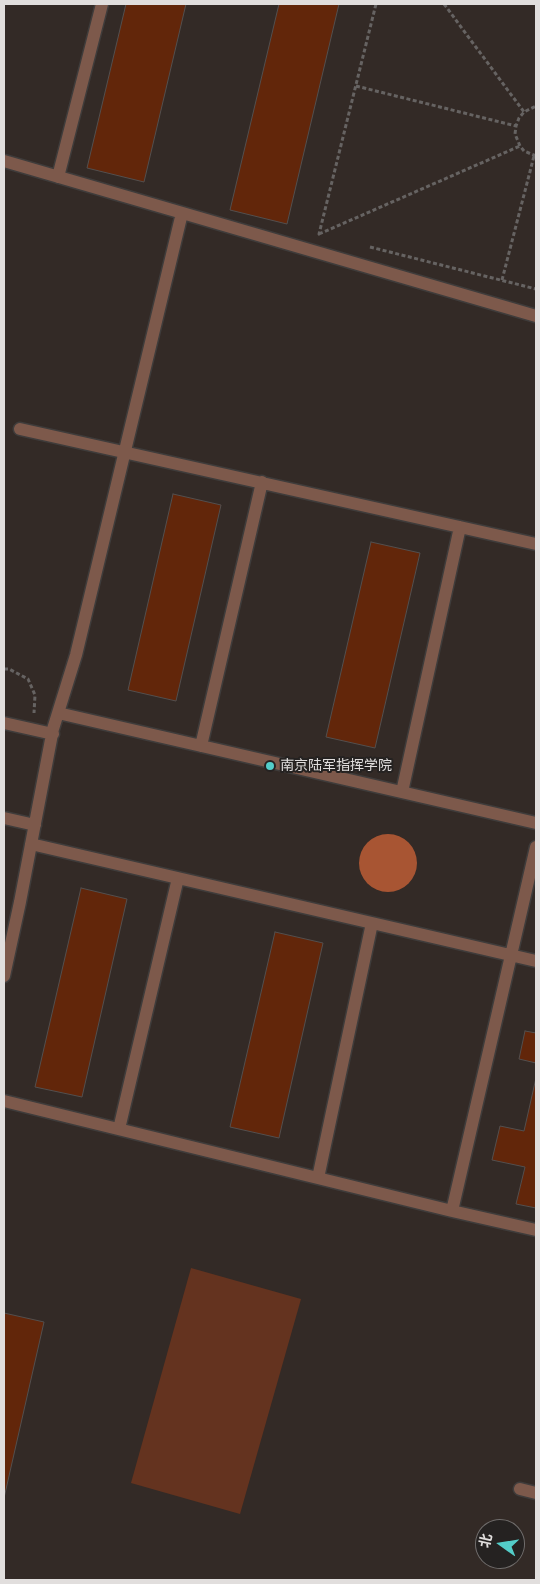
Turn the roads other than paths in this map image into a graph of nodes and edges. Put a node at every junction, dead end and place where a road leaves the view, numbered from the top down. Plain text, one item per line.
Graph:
1 (102, 4) edge
2 (4, 161) edge
3 (58, 177) junction
4 (182, 213) junction
5 (536, 316) edge
6 (20, 429) dead end
7 (125, 452) junction
8 (262, 482) junction
9 (460, 527) junction
10 (536, 544) edge
11 (58, 713) junction
12 (4, 723) edge
13 (53, 734) junction
14 (201, 746) junction
15 (402, 792) junction
16 (4, 818) edge
17 (536, 823) edge
18 (35, 825) junction
19 (31, 844) junction
20 (536, 847) edge
21 (178, 878) junction
22 (372, 924) junction
23 (511, 956) junction
24 (536, 962) edge
25 (4, 976) edge
26 (4, 1101) edge
27 (119, 1129) junction
28 (318, 1178) junction
29 (452, 1211) junction
30 (536, 1230) edge
31 (520, 1489) dead end
32 (536, 1493) edge

1 - 3 lane
2 - 3 lane
3 - 4 lane
4 - 5 lane
4 - 7 lane
6 - 7 lane
7 - 8 lane
7 - 11 lane
8 - 9 lane
8 - 14 lane
9 - 10 lane
9 - 15 lane
11 - 13 lane
11 - 14 lane
12 - 13 lane
13 - 18 lane
14 - 15 lane
15 - 17 lane
16 - 18 lane
18 - 19 lane
19 - 21 lane
19 - 25 lane
20 - 23 lane
21 - 22 lane
21 - 27 lane
22 - 23 lane
22 - 28 lane
23 - 24 lane
23 - 29 lane
26 - 27 lane
27 - 28 lane
28 - 29 lane
29 - 30 lane
31 - 32 lane

